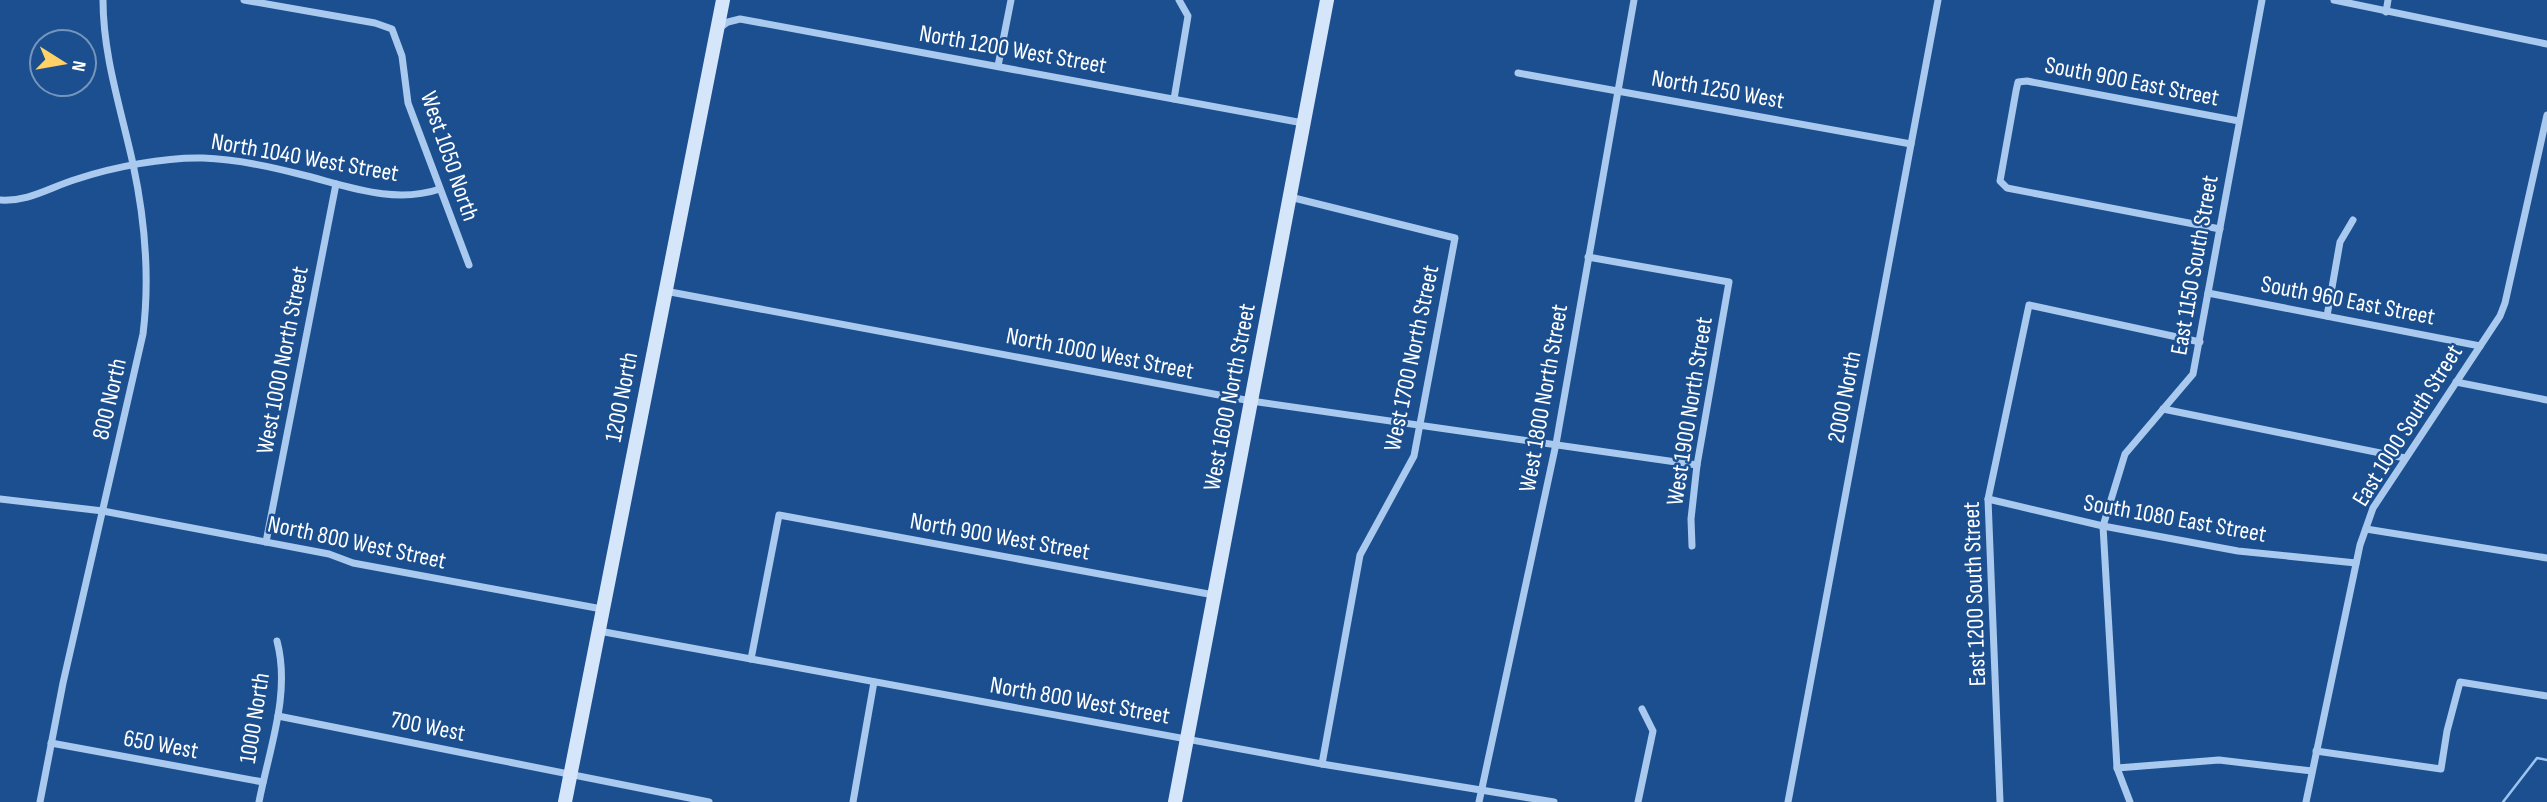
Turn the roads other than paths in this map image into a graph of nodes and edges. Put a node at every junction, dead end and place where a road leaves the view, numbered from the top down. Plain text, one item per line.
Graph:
1 (103, 0) edge
2 (244, 0) edge
3 (723, 0) edge
4 (1011, 0) edge
5 (1179, 0) edge
6 (1326, 0) edge
7 (1634, 0) edge
8 (1938, 0) edge
9 (2262, 0) edge
10 (2334, 0) edge
11 (2388, 0) edge
12 (2386, 12) junction
13 (718, 29) junction
14 (2547, 44) edge
15 (998, 66) junction
16 (1518, 73) dead end
17 (1618, 91) junction
18 (1174, 99) junction
19 (2547, 115) edge
20 (2239, 121) junction
21 (1304, 123) junction
22 (1911, 144) junction
23 (133, 166) junction
24 (336, 184) junction
25 (440, 188) junction
26 (1290, 197) junction
27 (0, 200) edge
28 (2353, 220) dead end
29 (2220, 229) junction
30 (1588, 257) junction
31 (469, 265) dead end
32 (664, 290) junction
33 (2208, 293) junction
34 (2327, 316) junction
35 (2200, 342) junction
36 (2480, 346) junction
37 (2456, 382) junction
38 (2547, 400) edge
39 (1251, 401) junction
40 (2164, 409) junction
41 (1421, 425) junction
42 (1556, 444) junction
43 (2405, 458) junction
44 (1697, 465) junction
45 (0, 499) edge
46 (1989, 499) junction
47 (103, 511) junction
48 (2103, 526) junction
49 (2366, 529) junction
50 (266, 542) junction
51 (1692, 546) dead end
52 (2547, 558) edge
53 (2356, 563) junction
54 (1214, 595) junction
55 (603, 609) junction
56 (599, 631) junction
57 (277, 640) dead end
58 (751, 659) junction
59 (874, 682) junction
60 (2547, 696) edge
61 (1642, 709) dead end
62 (278, 716) junction
63 (1188, 738) junction
64 (51, 743) junction
65 (2316, 751) junction
66 (1322, 764) junction
67 (2117, 768) junction
68 (2312, 771) junction
69 (570, 773) junction
70 (263, 782) junction
71 (1481, 791) junction
72 (40, 802) edge
73 (259, 802) edge
74 (565, 802) edge
75 (709, 802) edge
76 (853, 802) edge
77 (1175, 802) edge
78 (1479, 802) edge
79 (1554, 802) edge
80 (1638, 802) edge
81 (1788, 802) edge
82 (2000, 802) edge
83 (2130, 802) edge
84 (2306, 802) edge

1 - 23 street, 800 North
2 - 25 street, West 1050 North
3 - 13 street, 1200 North
4 - 15 street
5 - 18 street
6 - 21 street, West 1600 North Street
7 - 17 street, West 1800 North Street
8 - 22 street, 2000 North
9 - 20 street, East 1150 South Street
10 - 12 street
11 - 12 street
12 - 14 street
13 - 15 street, North 1200 West Street
13 - 32 street, 1200 North
15 - 18 street, North 1200 West Street
16 - 17 street, North 1250 West
17 - 22 street, North 1250 West
17 - 30 street, West 1800 North Street
18 - 21 street, North 1200 West Street
19 - 36 street, East 1000 South Street
20 - 29 street, East 1150 South Street
20 - 29 street, South 900 East Street
21 - 26 street, West 1600 North Street
22 - 81 street, 2000 North
23 - 24 street, North 1040 West Street
23 - 27 street, North 1040 West Street
23 - 47 street, 800 North
24 - 25 street, North 1040 West Street
24 - 50 street, West 1000 North Street
25 - 31 street, West 1050 North
26 - 39 street, West 1600 North Street
26 - 41 street, West 1700 North Street
28 - 34 street
29 - 33 street, East 1150 South Street
30 - 42 street, West 1800 North Street
30 - 44 street, West 1900 North Street
32 - 39 street, North 1000 West Street
32 - 55 street, 1200 North
33 - 34 street, South 960 East Street
33 - 35 street, East 1150 South Street
34 - 36 street, South 960 East Street
35 - 40 street, East 1150 South Street
35 - 46 street, East 1200 South Street
36 - 37 street, East 1000 South Street
37 - 38 street
37 - 43 street, East 1000 South Street
39 - 41 street, North 1000 West Street
39 - 54 street, West 1600 North Street
40 - 43 street
40 - 48 street, East 1150 South Street
41 - 42 street, North 1000 West Street
41 - 66 street, West 1700 North Street
42 - 44 street, North 1000 West Street
42 - 71 street, West 1800 North Street
43 - 49 street, East 1000 South Street
44 - 51 street, West 1900 North Street
45 - 47 street, North 800 West Street
46 - 48 street, South 1080 East Street
46 - 82 street, East 1200 South Street
47 - 50 street, North 800 West Street
47 - 64 street, 800 North
48 - 53 street, South 1080 East Street
48 - 67 street, East 1150 South Street
49 - 52 street
49 - 53 street, East 1000 South Street
50 - 55 street, North 800 West Street
53 - 65 street, East 1000 South Street
54 - 58 street, North 900 West Street
54 - 63 street, West 1600 North Street
55 - 56 street, 1200 North
56 - 58 street, North 800 West Street
56 - 69 street, 1200 North
57 - 62 street, 1000 North
58 - 59 street, North 800 West Street
59 - 63 street, North 800 West Street
59 - 76 street
60 - 65 street
61 - 80 street
62 - 69 street, 700 West
62 - 70 street, 1000 North
63 - 66 street, North 800 West Street
63 - 77 street, West 1600 North Street
64 - 70 street, 650 West
64 - 72 street, 800 North
65 - 68 street, East 1000 South Street
66 - 71 street, North 800 West Street
67 - 68 street
67 - 83 street, East 1150 South Street
68 - 84 street, East 1000 South Street
69 - 74 street, 1200 North
69 - 75 street, 700 West
70 - 73 street, 1000 North
71 - 78 street, West 1800 North Street
71 - 79 street, North 800 West Street

